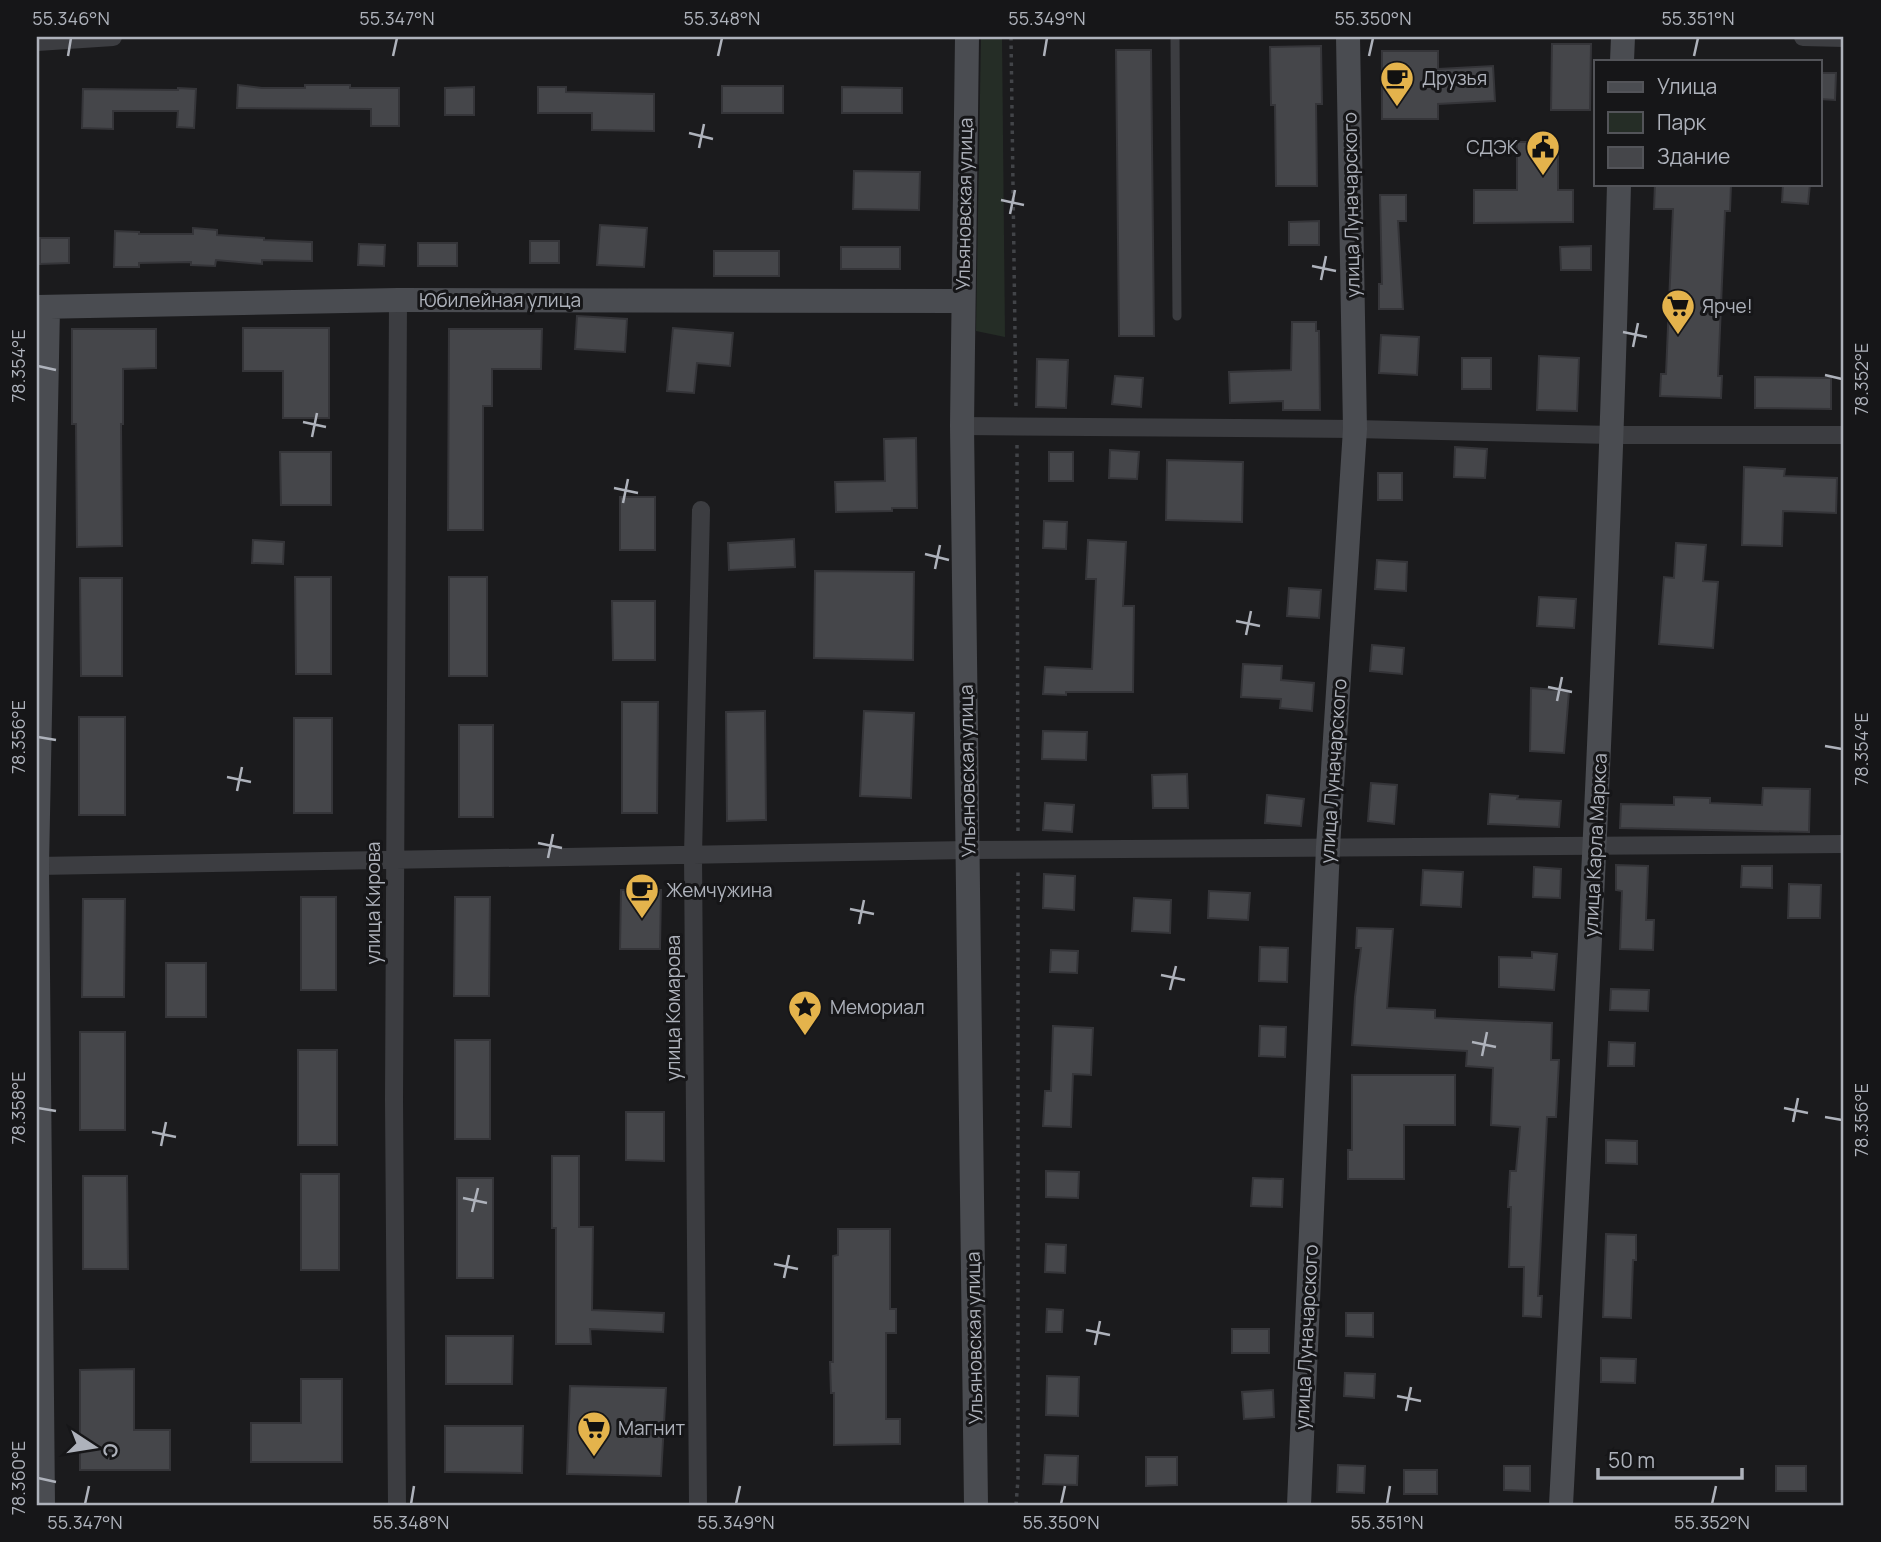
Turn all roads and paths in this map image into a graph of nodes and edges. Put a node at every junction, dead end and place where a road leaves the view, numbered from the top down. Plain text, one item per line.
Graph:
1 (113, 37) edge
2 (967, 37) edge
3 (1011, 37) edge
4 (1175, 37) edge
5 (1348, 37) edge
6 (1623, 37) edge
7 (1802, 37) edge
8 (1844, 38) edge
9 (37, 42) edge
10 (1622, 60) edge
11 (1619, 186) edge
12 (398, 300) junction
13 (963, 301) junction
14 (42, 307) edge
15 (1177, 316) dead end
16 (962, 426) junction
17 (1017, 427) junction
18 (1355, 429) junction
19 (1612, 435) junction
20 (1844, 435) edge
21 (701, 510) dead end
22 (1844, 844) edge
23 (1328, 847) junction
24 (1595, 847) junction
25 (1018, 849) junction
26 (968, 850) junction
27 (693, 855) junction
28 (394, 861) junction
29 (37, 866) edge
30 (40, 1422) edge
31 (43, 1505) edge
32 (397, 1505) edge
33 (698, 1505) edge
34 (976, 1505) edge
35 (1016, 1505) edge
36 (1298, 1505) edge
37 (1561, 1505) edge

1 - 9 street
2 - 13 street, Ульяновская улица
3 - 17 path
4 - 15 lane
5 - 18 street, улица Луначарского
6 - 10 street
7 - 8 street
11 - 19 street, улица Карла Маркса
12 - 13 street, Юбилейная улица
12 - 14 street, Юбилейная улица
12 - 28 street, улица Кирова
13 - 16 street, Ульяновская улица
14 - 29 street
16 - 17 street
16 - 26 street, Ульяновская улица
17 - 18 street
17 - 25 path
18 - 19 street
18 - 23 street, улица Луначарского
19 - 20 street
19 - 24 street, улица Карла Маркса
21 - 27 street, улица Комарова
22 - 24 street
23 - 24 street
23 - 25 street
23 - 36 street, улица Луначарского
24 - 37 street, улица Карла Маркса
25 - 26 street
25 - 35 path
26 - 27 street
26 - 34 street, Ульяновская улица
27 - 28 street
27 - 33 street, улица Комарова
28 - 29 street
28 - 32 street, улица Кирова
29 - 30 street
30 - 31 street

